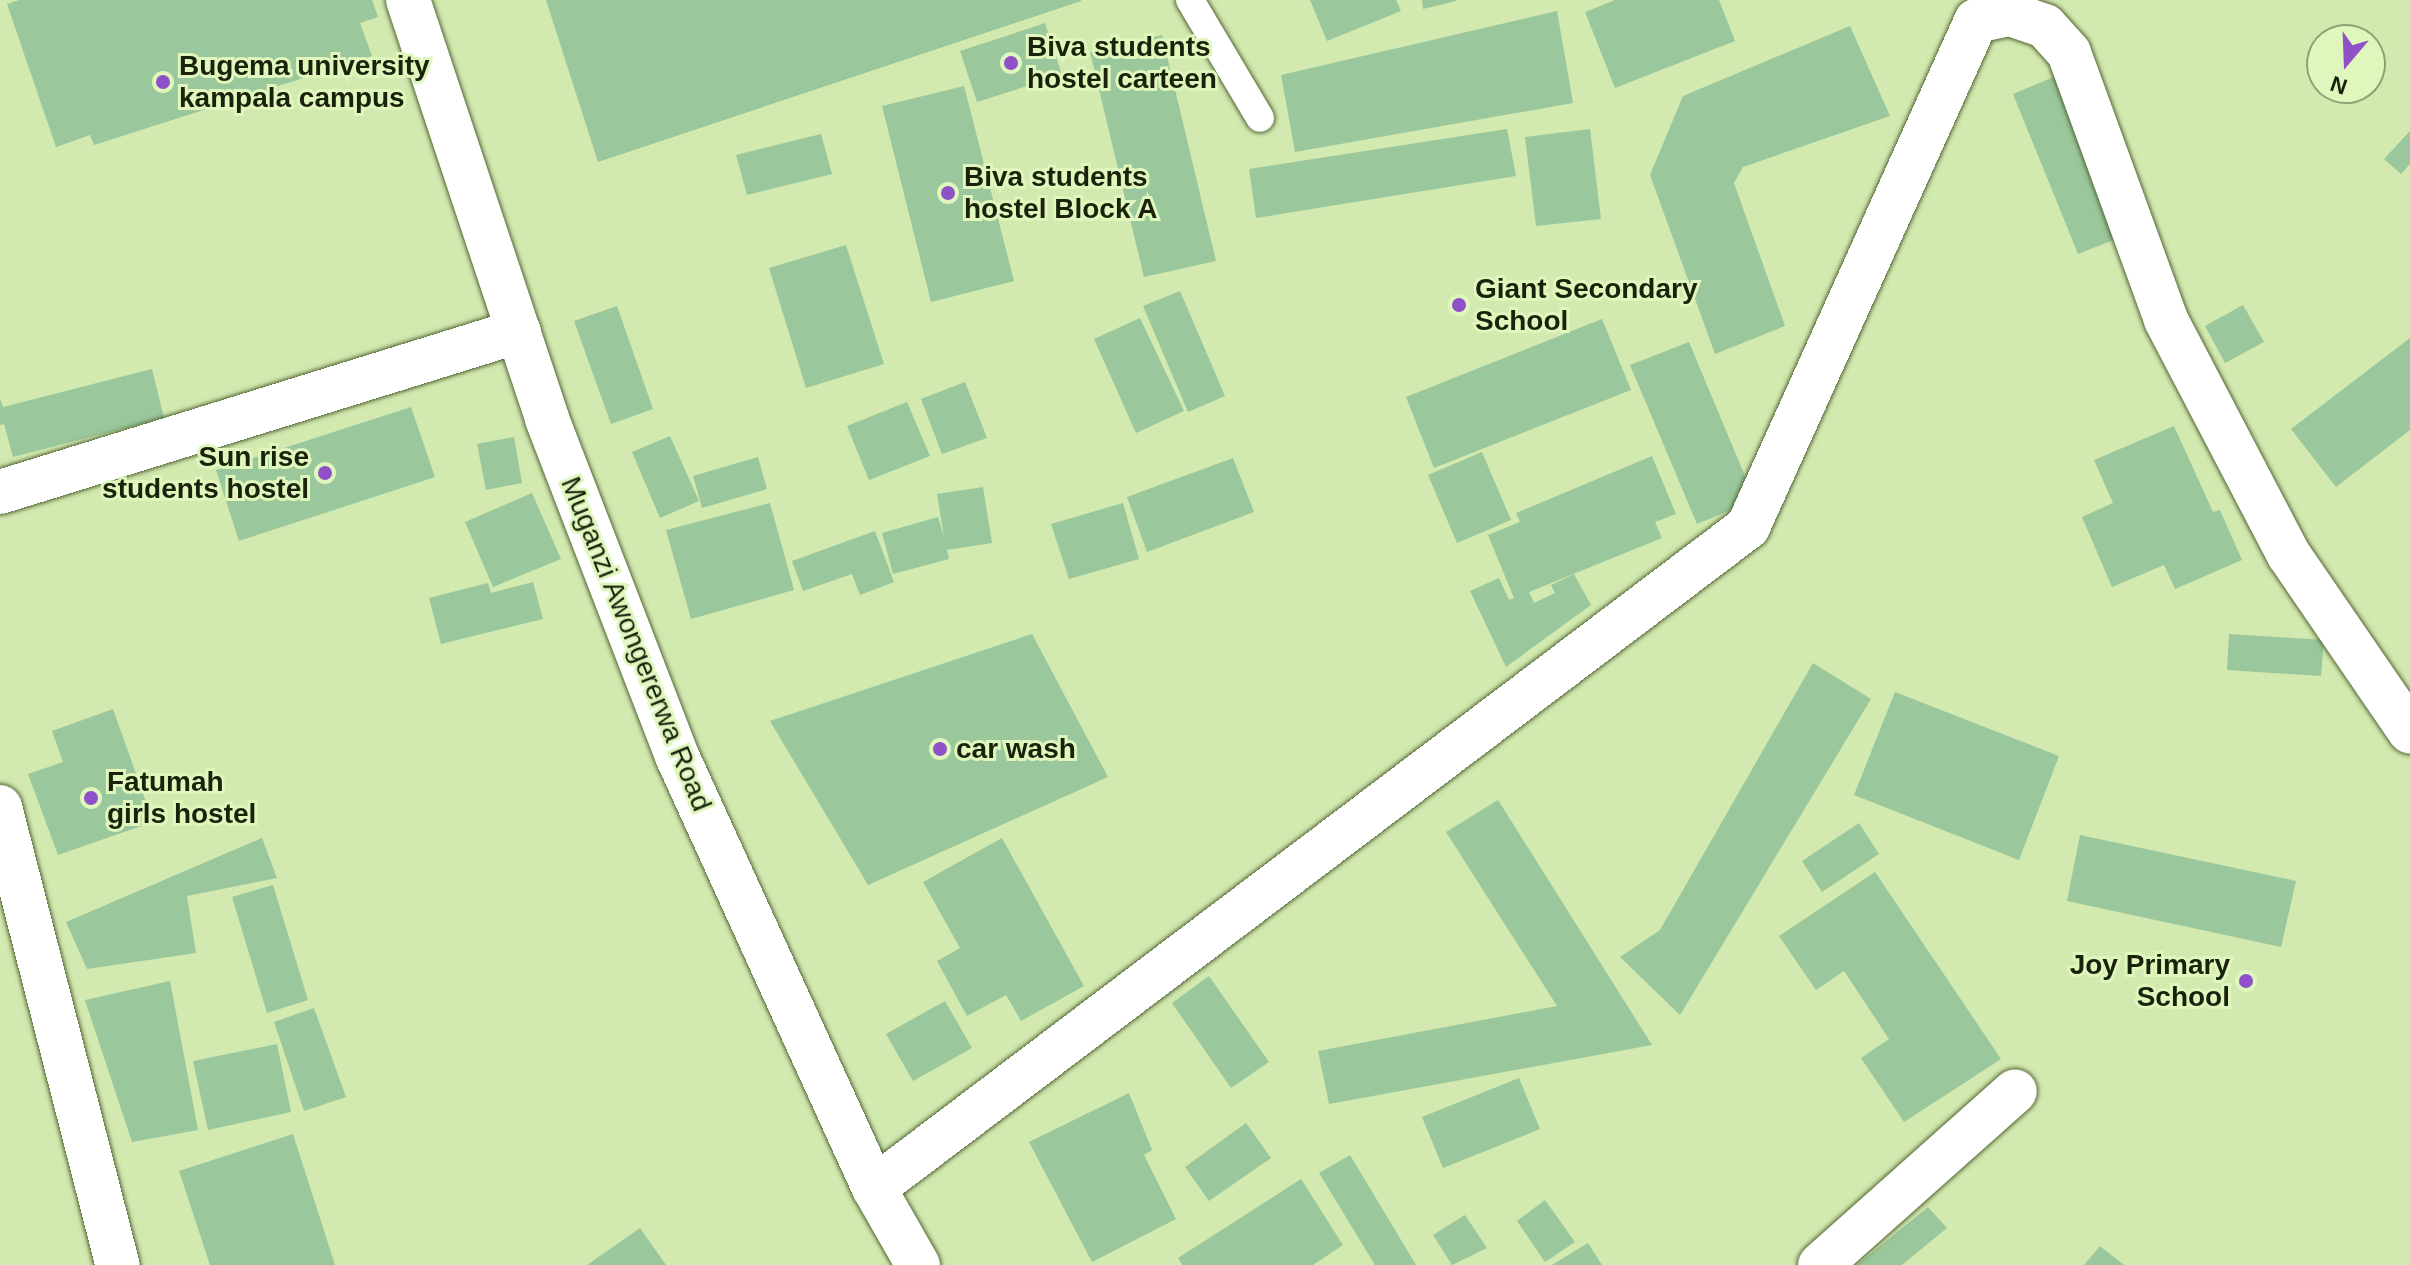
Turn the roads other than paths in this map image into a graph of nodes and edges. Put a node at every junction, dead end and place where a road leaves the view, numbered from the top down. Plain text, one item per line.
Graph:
1 (408, 0) edge
2 (1190, 0) edge
3 (1260, 118) dead end
4 (519, 331) junction
5 (0, 492) edge
6 (2410, 732) edge
7 (0, 807) edge
8 (2015, 1091) dead end
9 (874, 1188) junction
10 (118, 1265) edge
11 (918, 1265) edge
12 (1820, 1265) edge

1 - 4 street, Muganzi Awongererwa Road
2 - 3 lane
4 - 5 street
4 - 9 street, Muganzi Awongererwa Road
6 - 9 street
7 - 10 street
8 - 12 street
9 - 11 street, Muganzi Awongererwa Road

